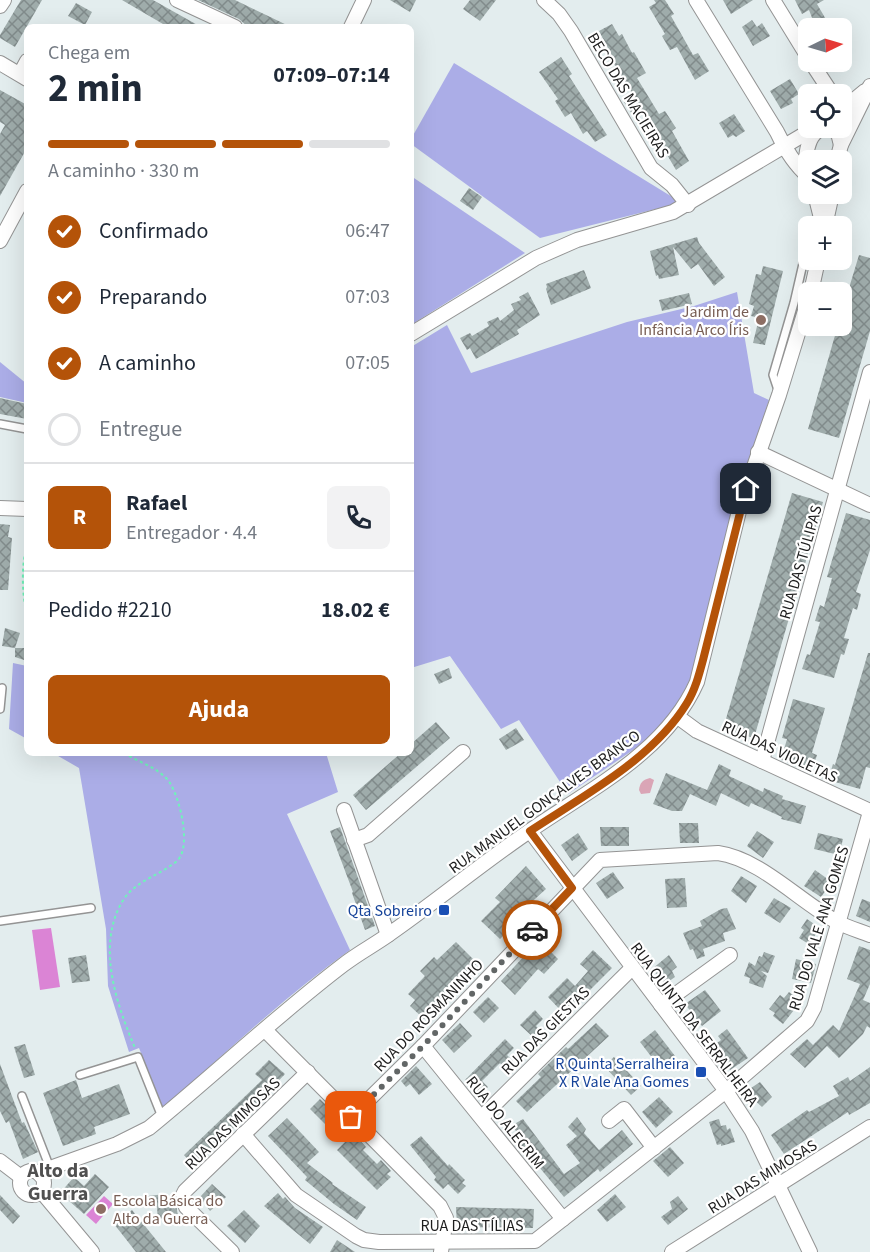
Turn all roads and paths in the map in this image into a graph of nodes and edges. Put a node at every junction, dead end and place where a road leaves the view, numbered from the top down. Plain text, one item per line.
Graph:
1 (4, 0) edge
2 (177, 0) edge
3 (364, 0) edge
4 (544, 0) edge
5 (696, 0) edge
6 (773, 0) edge
7 (0, 6) edge
8 (229, 24) edge
9 (352, 24) edge
10 (798, 41) edge
11 (0, 63) edge
12 (23, 77) edge
13 (869, 87) edge
14 (852, 101) edge
15 (798, 138) edge
16 (839, 138) edge
17 (841, 145) junction
18 (784, 147) junction
19 (840, 150) edge
20 (798, 167) edge
21 (24, 197) edge
22 (688, 205) junction
23 (0, 241) edge
24 (802, 270) edge
25 (414, 332) edge
26 (798, 333) edge
27 (870, 372) edge
28 (779, 394) junction
29 (0, 424) edge
30 (24, 428) edge
31 (758, 452) junction
32 (837, 489) junction
33 (870, 505) edge
34 (0, 508) edge
35 (24, 509) edge
36 (24, 553) edge
37 (24, 598) edge
38 (2, 687) edge
39 (0, 709) edge
40 (678, 717) junction
41 (463, 752) dead end
42 (130, 756) edge
43 (762, 760) junction
44 (344, 810) dead end
45 (870, 812) edge
46 (530, 831) junction
47 (354, 840) junction
48 (572, 888) junction
49 (91, 908) dead end
50 (0, 921) edge
51 (839, 923) junction
52 (388, 935) junction
53 (870, 935) edge
54 (730, 955) dead end
55 (632, 968) junction
56 (661, 1005) junction
57 (265, 1030) junction
58 (423, 1046) junction
59 (138, 1057) junction
60 (308, 1072) junction
61 (80, 1075) dead end
62 (726, 1091) junction
63 (22, 1096) dead end
64 (162, 1117) junction
65 (351, 1117) junction
66 (482, 1117) junction
67 (609, 1120) dead end
68 (870, 1127) edge
69 (243, 1134) junction
70 (654, 1148) junction
71 (0, 1161) edge
72 (45, 1171) junction
73 (21, 1178) junction
74 (779, 1185) junction
75 (41, 1191) junction
76 (563, 1219) junction
77 (442, 1247) edge
78 (92, 1252) edge
79 (232, 1252) edge
80 (672, 1252) edge
81 (810, 1252) edge

1 - 7 street
2 - 8 street
3 - 9 street
4 - 22 street, BECO DAS MACIEIRAS
5 - 18 street
6 - 10 street
11 - 12 street
13 - 14 street
13 - 17 street
15 - 18 street
16 - 17 street
17 - 19 street
18 - 20 street
18 - 22 street
21 - 23 street
22 - 25 street
24 - 28 lane
26 - 28 street, RUA MANUEL GONÇALVES BRANCO
27 - 32 street, RUA DAS TÚLIPAS
28 - 31 street, RUA MANUEL GONÇALVES BRANCO
29 - 30 lane
31 - 32 street
31 - 40 street, RUA MANUEL GONÇALVES BRANCO
32 - 33 street
32 - 43 street, RUA DAS TÚLIPAS
34 - 35 street
36 - 37 path
38 - 39 lane
40 - 43 street, RUA DAS VIOLETAS
40 - 46 street, RUA MANUEL GONÇALVES BRANCO
41 - 47 street
42 - 59 path
43 - 45 street, RUA DAS VIOLETAS
44 - 47 street
45 - 51 street, RUA DO VALE ANA GOMES
46 - 48 street, RUA QUINTA DA SERRALHEIRA
46 - 52 street, RUA MANUEL GONÇALVES BRANCO
47 - 52 street
48 - 51 street, RUA DO ROSMANINHO
48 - 55 street, RUA QUINTA DA SERRALHEIRA
48 - 58 street, RUA DO ROSMANINHO
49 - 50 lane
51 - 53 street, RUA DO ROSMANINHO
51 - 62 street, RUA DO VALE ANA GOMES
52 - 57 street, RUA MANUEL GONÇALVES BRANCO
54 - 56 street
55 - 56 street, RUA QUINTA DA SERRALHEIRA
55 - 66 street, RUA DAS GIESTAS
56 - 62 street, RUA QUINTA DA SERRALHEIRA
57 - 60 street
57 - 64 street, RUA MANUEL GONÇALVES BRANCO
58 - 65 street, RUA DO ROSMANINHO
58 - 66 street, RUA DO ALECRIM
59 - 61 lane
59 - 64 lane
60 - 65 street
60 - 69 street, RUA DAS MIMOSAS
62 - 70 street, RUA DAS TÍLIAS
62 - 74 street, RUA QUINTA DA SERRALHEIRA
63 - 72 lane
64 - 72 street, RUA MANUEL GONÇALVES BRANCO
65 - 77 street
66 - 76 street, RUA DO ALECRIM
67 - 70 street
68 - 74 street, RUA DAS MIMOSAS
69 - 77 street, RUA DAS TÍLIAS
69 - 79 street, RUA DAS MIMOSAS
70 - 76 street, RUA DAS TÍLIAS
71 - 73 street
72 - 73 street
72 - 75 street
73 - 75 street
74 - 80 street, RUA DAS MIMOSAS
74 - 81 street, RUA QUINTA DA SERRALHEIRA
75 - 78 street
76 - 77 street, RUA DAS TÍLIAS

